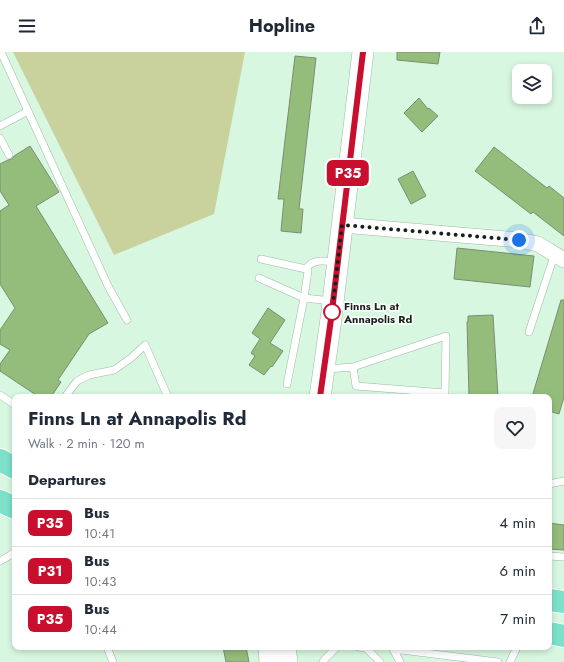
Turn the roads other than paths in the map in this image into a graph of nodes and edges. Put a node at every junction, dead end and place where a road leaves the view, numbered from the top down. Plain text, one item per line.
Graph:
1 (1, 52) edge
2 (363, 52) edge
3 (28, 111) junction
4 (0, 126) edge
5 (0, 138) edge
6 (9, 155) dead end
7 (342, 225) junction
8 (559, 256) edge
9 (261, 259) dead end
10 (338, 262) junction
11 (306, 269) junction
12 (259, 278) dead end
13 (304, 298) junction
14 (333, 301) junction
15 (127, 320) dead end
16 (529, 332) dead end
17 (353, 367) junction
18 (324, 369) junction
19 (287, 384) dead end
20 (67, 394) edge
21 (167, 394) edge
22 (320, 394) edge
23 (0, 395) edge
24 (12, 403) edge
25 (0, 460) edge
26 (12, 466) edge
27 (564, 481) edge
28 (552, 483) edge
29 (0, 501) edge
30 (12, 507) edge
31 (12, 554) edge
32 (552, 556) edge
33 (564, 557) edge
34 (0, 560) edge
35 (552, 600) edge
36 (564, 602) edge
37 (552, 634) edge
38 (564, 636) edge
39 (108, 650) edge
40 (269, 650) edge
41 (285, 650) edge
42 (334, 650) edge
43 (368, 650) edge
44 (394, 650) edge
45 (408, 650) edge
46 (516, 650) edge
47 (113, 662) edge
48 (270, 662) edge
49 (287, 662) edge
50 (323, 662) edge
51 (380, 662) edge
52 (400, 662) edge
53 (498, 662) edge
54 (510, 662) edge

1 - 3 lane
2 - 7 street
3 - 4 lane
3 - 15 lane
5 - 6 lane
7 - 8 street
7 - 10 street
8 - 16 lane
9 - 11 lane
10 - 11 lane
10 - 14 street
11 - 13 lane
12 - 13 lane
13 - 14 lane
13 - 19 lane
14 - 18 street
17 - 17 lane
17 - 18 lane
18 - 22 street
20 - 21 lane
23 - 24 lane
25 - 26 main road
27 - 28 lane
29 - 30 main road
31 - 34 lane
32 - 33 lane
35 - 36 main road
37 - 38 main road
39 - 47 lane
40 - 48 street
41 - 49 street
42 - 50 lane
43 - 51 lane
44 - 52 lane
45 - 53 lane
46 - 54 lane

